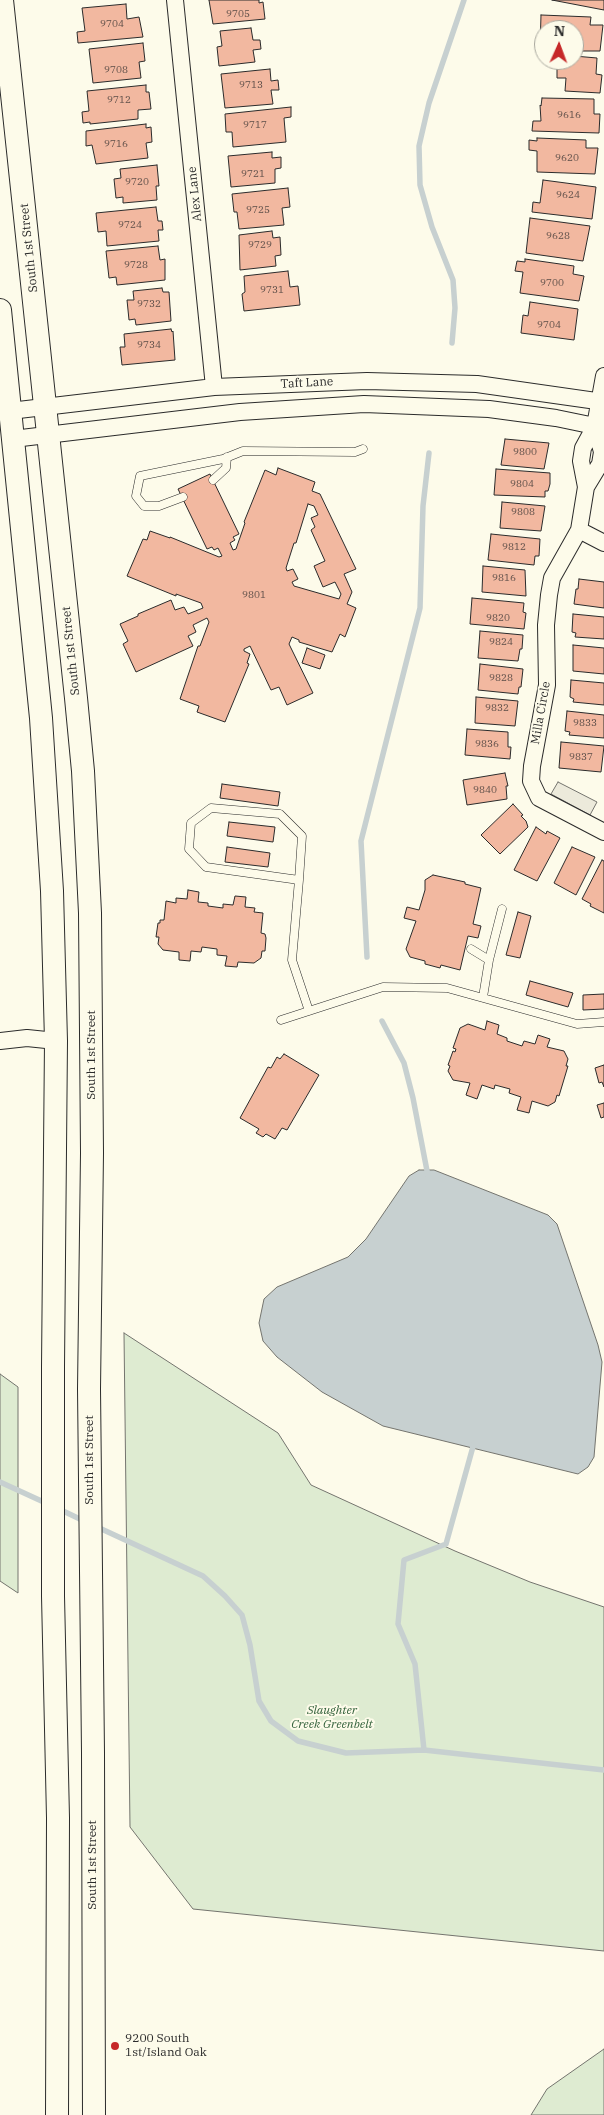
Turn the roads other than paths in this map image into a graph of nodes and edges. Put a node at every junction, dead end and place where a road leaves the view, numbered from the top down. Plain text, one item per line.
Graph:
1 (2, 0) edge
2 (175, 0) edge
3 (0, 310) edge
4 (604, 376) edge
5 (214, 388) junction
6 (602, 402) edge
7 (46, 406) junction
8 (10, 411) junction
9 (600, 427) edge
10 (49, 436) junction
11 (13, 439) junction
12 (363, 449) dead end
13 (227, 457) junction
14 (213, 480) dead end
15 (183, 497) dead end
16 (579, 530) junction
17 (604, 543) edge
18 (604, 832) edge
19 (299, 880) junction
20 (502, 909) dead end
21 (470, 949) dead end
22 (489, 960) junction
23 (483, 997) junction
24 (309, 1011) junction
25 (281, 1020) dead end
26 (604, 1022) edge
27 (0, 1041) edge
28 (56, 1041) junction
29 (92, 1048) junction
30 (57, 2115) edge
31 (94, 2115) edge

1 - 7 main road, South 1st Street
2 - 5 street, Alex Lane
3 - 8 main road
4 - 6 street
5 - 6 street, Taft Lane
5 - 7 street, Taft Lane
6 - 9 street
7 - 8 street, Taft Lane
7 - 10 main road, South 1st Street
8 - 11 main road
9 - 10 street, Taft Lane
9 - 16 street, Milla Circle
10 - 11 street, Taft Lane
10 - 29 main road, South 1st Street
11 - 28 main road
12 - 13 lane
13 - 14 lane
13 - 15 lane
16 - 17 street
16 - 18 street, Milla Circle
19 - 19 lane
19 - 24 lane
20 - 22 lane
21 - 22 lane
22 - 23 lane
23 - 24 lane
23 - 26 lane
24 - 25 lane
27 - 28 street
28 - 29 main road
28 - 30 main road
29 - 31 main road, South 1st Street

